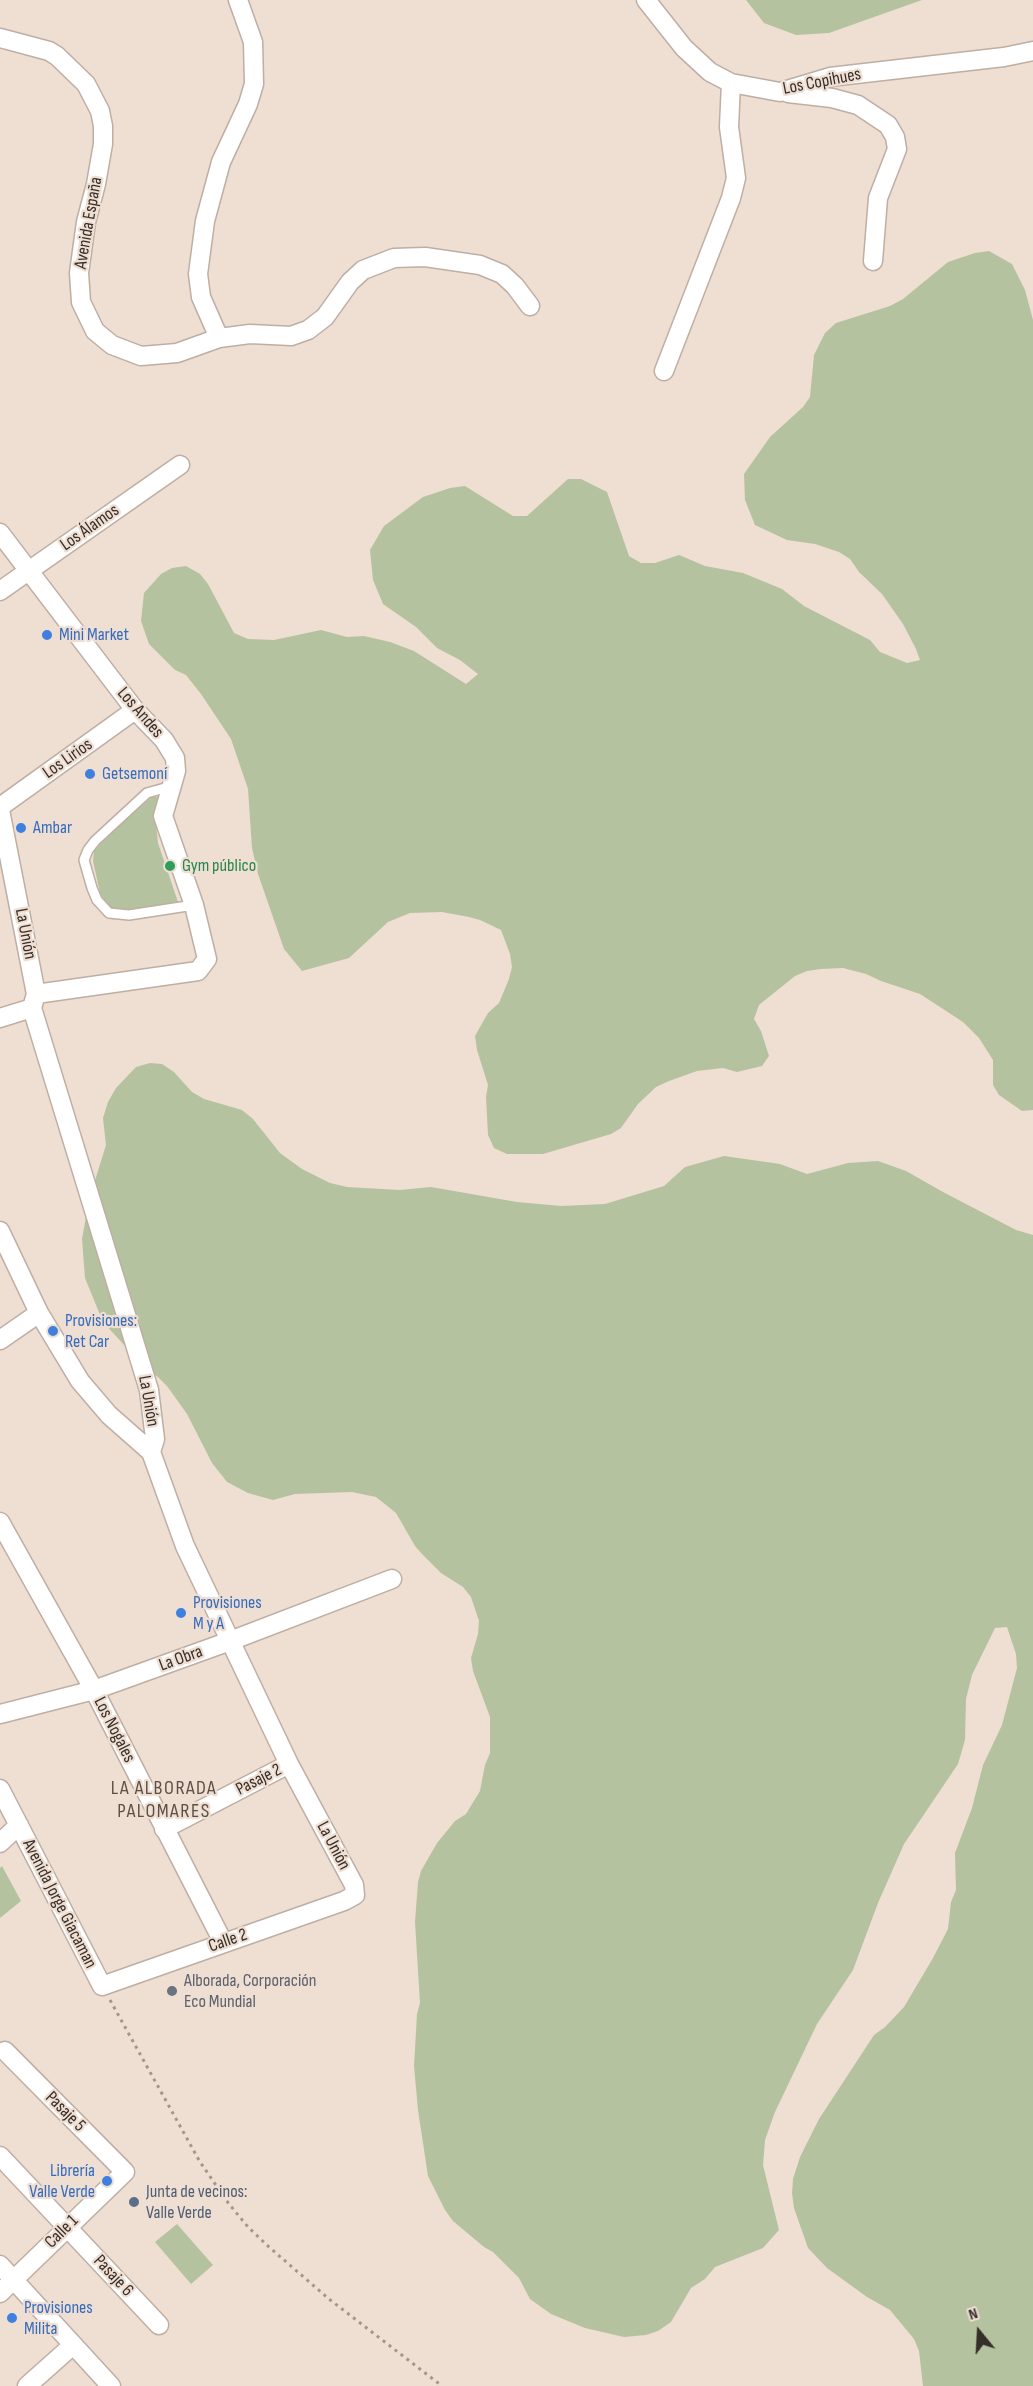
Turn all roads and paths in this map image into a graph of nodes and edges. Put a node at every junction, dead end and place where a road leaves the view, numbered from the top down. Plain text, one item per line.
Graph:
1 (238, 0) edge
2 (646, 0) edge
3 (0, 38) edge
4 (1033, 51) edge
5 (731, 83) junction
6 (780, 92) junction
7 (873, 261) dead end
8 (530, 306) dead end
9 (219, 338) junction
10 (664, 371) dead end
11 (180, 465) dead end
12 (0, 533) edge
13 (29, 571) junction
14 (0, 591) edge
15 (135, 710) junction
16 (172, 786) junction
17 (0, 808) edge
18 (194, 906) junction
19 (34, 1001) junction
20 (0, 1018) edge
21 (0, 1231) edge
22 (39, 1313) junction
23 (0, 1341) edge
24 (151, 1452) junction
25 (0, 1522) edge
26 (392, 1579) dead end
27 (230, 1641) junction
28 (94, 1690) junction
29 (0, 1714) edge
30 (289, 1764) junction
31 (0, 1789) edge
32 (19, 1825) junction
33 (164, 1829) junction
34 (0, 1843) edge
35 (355, 1895) joint
36 (223, 1942) junction
37 (104, 1991) junction
38 (5, 2051) dead end
39 (0, 2156) edge
40 (125, 2172) joint
41 (66, 2227) junction
42 (0, 2265) edge
43 (14, 2280) junction
44 (0, 2293) edge
45 (159, 2325) dead end
46 (73, 2345) junction
47 (27, 2386) edge
48 (111, 2386) edge
49 (442, 2386) edge

1 - 9 street
2 - 5 street, Los Copihues
3 - 9 street, Avenida España
4 - 6 street, Los Copihues
5 - 6 street, Los Copihues
5 - 10 street
6 - 7 street
8 - 9 street, Avenida España
11 - 13 street, Los Álamos
12 - 13 street, Los Andes
13 - 14 street, Los Álamos
13 - 15 street, Los Andes
15 - 16 street, Los Andes
15 - 17 street, Los Lirios
16 - 18 street, Los Andes
16 - 18 lane
17 - 19 street, La Unión
18 - 19 street, Los Andes
19 - 20 street
19 - 24 street, La Unión
21 - 22 street
22 - 23 street
22 - 24 street
24 - 27 street, La Unión
25 - 28 street, Los Nogales
26 - 27 street, La Obra
27 - 28 street, La Obra
27 - 30 street, La Unión
28 - 29 street, La Obra
28 - 33 street, Los Nogales
30 - 33 street, Pasaje 2
30 - 35 street, La Unión
31 - 32 street, Avenida Jorge Giacaman
32 - 34 street
32 - 37 street, Avenida Jorge Giacaman
33 - 36 street, Los Nogales
35 - 36 street, Calle 2
36 - 37 street, Calle 2
37 - 49 path
38 - 40 street, Pasaje 5
39 - 41 street, Pasaje 6
40 - 41 street, Calle 1
41 - 43 street, Calle 1
41 - 45 street, Pasaje 6
42 - 43 street
43 - 44 street, Calle 1
43 - 46 street
46 - 47 street
46 - 48 street

